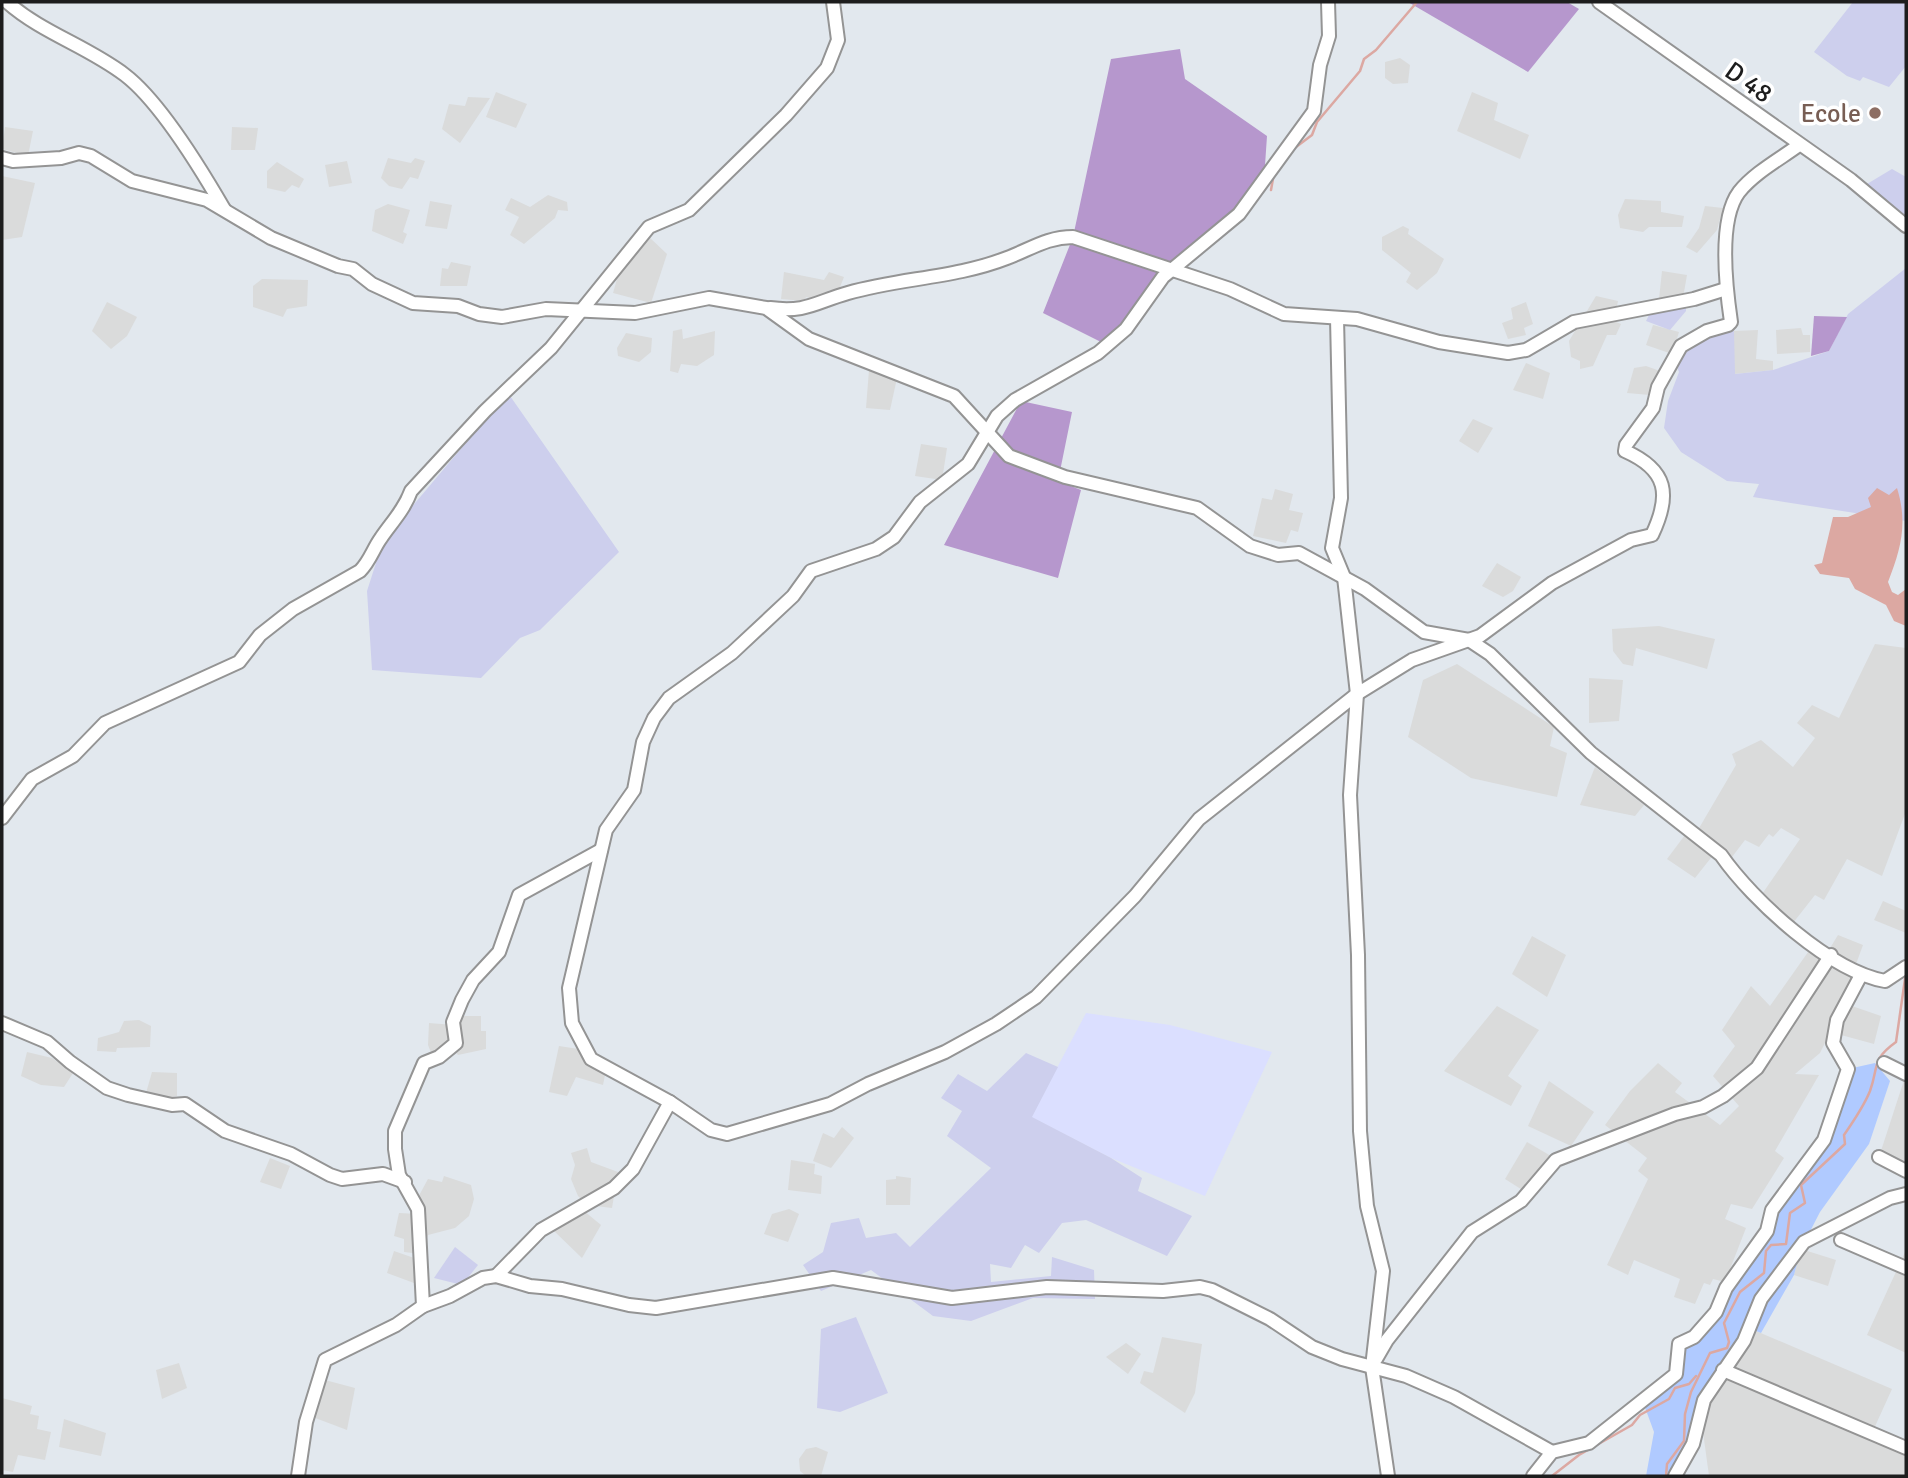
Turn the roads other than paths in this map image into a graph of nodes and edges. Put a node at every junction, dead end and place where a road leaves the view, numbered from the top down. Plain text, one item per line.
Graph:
1 (7, 2) edge
2 (833, 2) edge
3 (1328, 2) edge
4 (1599, 2) edge
5 (1799, 145) junction
6 (2, 158) edge
7 (224, 209) junction
8 (1906, 226) edge
9 (1171, 271) junction
10 (1726, 289) junction
11 (766, 308) junction
12 (581, 309) junction
13 (1337, 318) junction
14 (988, 430) junction
15 (1344, 577) junction
16 (1469, 640) junction
17 (1357, 694) junction
18 (2, 818) edge
19 (601, 850) junction
20 (1831, 955) junction
21 (1906, 967) edge
22 (1861, 975) junction
23 (2, 1023) edge
24 (1884, 1063) dead end
25 (1906, 1074) edge
26 (670, 1102) junction
27 (1879, 1157) dead end
28 (1906, 1171) edge
29 (405, 1182) junction
30 (1906, 1194) edge
31 (1841, 1240) dead end
32 (1906, 1268) edge
33 (496, 1276) junction
34 (424, 1306) junction
35 (1372, 1367) junction
36 (1723, 1370) junction
37 (1906, 1448) edge
38 (1552, 1452) junction
39 (298, 1476) edge
40 (1388, 1476) edge
41 (1533, 1476) edge
42 (1675, 1476) edge

1 - 7 street
2 - 12 street
3 - 9 street
4 - 5 street, D 48
5 - 8 street, D 48
5 - 10 street
6 - 7 street
7 - 12 street
9 - 11 street
9 - 13 street
9 - 14 street
10 - 13 street
10 - 16 street
11 - 12 street
11 - 14 street
12 - 18 street
13 - 15 street
14 - 15 street
14 - 19 street
15 - 16 street
15 - 17 street
16 - 17 street
16 - 20 street
17 - 26 street
17 - 35 street
19 - 26 street
19 - 29 street
20 - 22 street
20 - 35 street
21 - 22 street
22 - 38 street
23 - 29 street
24 - 25 street
26 - 33 street
27 - 28 street
29 - 34 street
30 - 36 street
31 - 32 street
33 - 34 street
33 - 35 street
34 - 39 street
35 - 38 street
35 - 40 street
36 - 37 street
36 - 42 street
38 - 41 street

